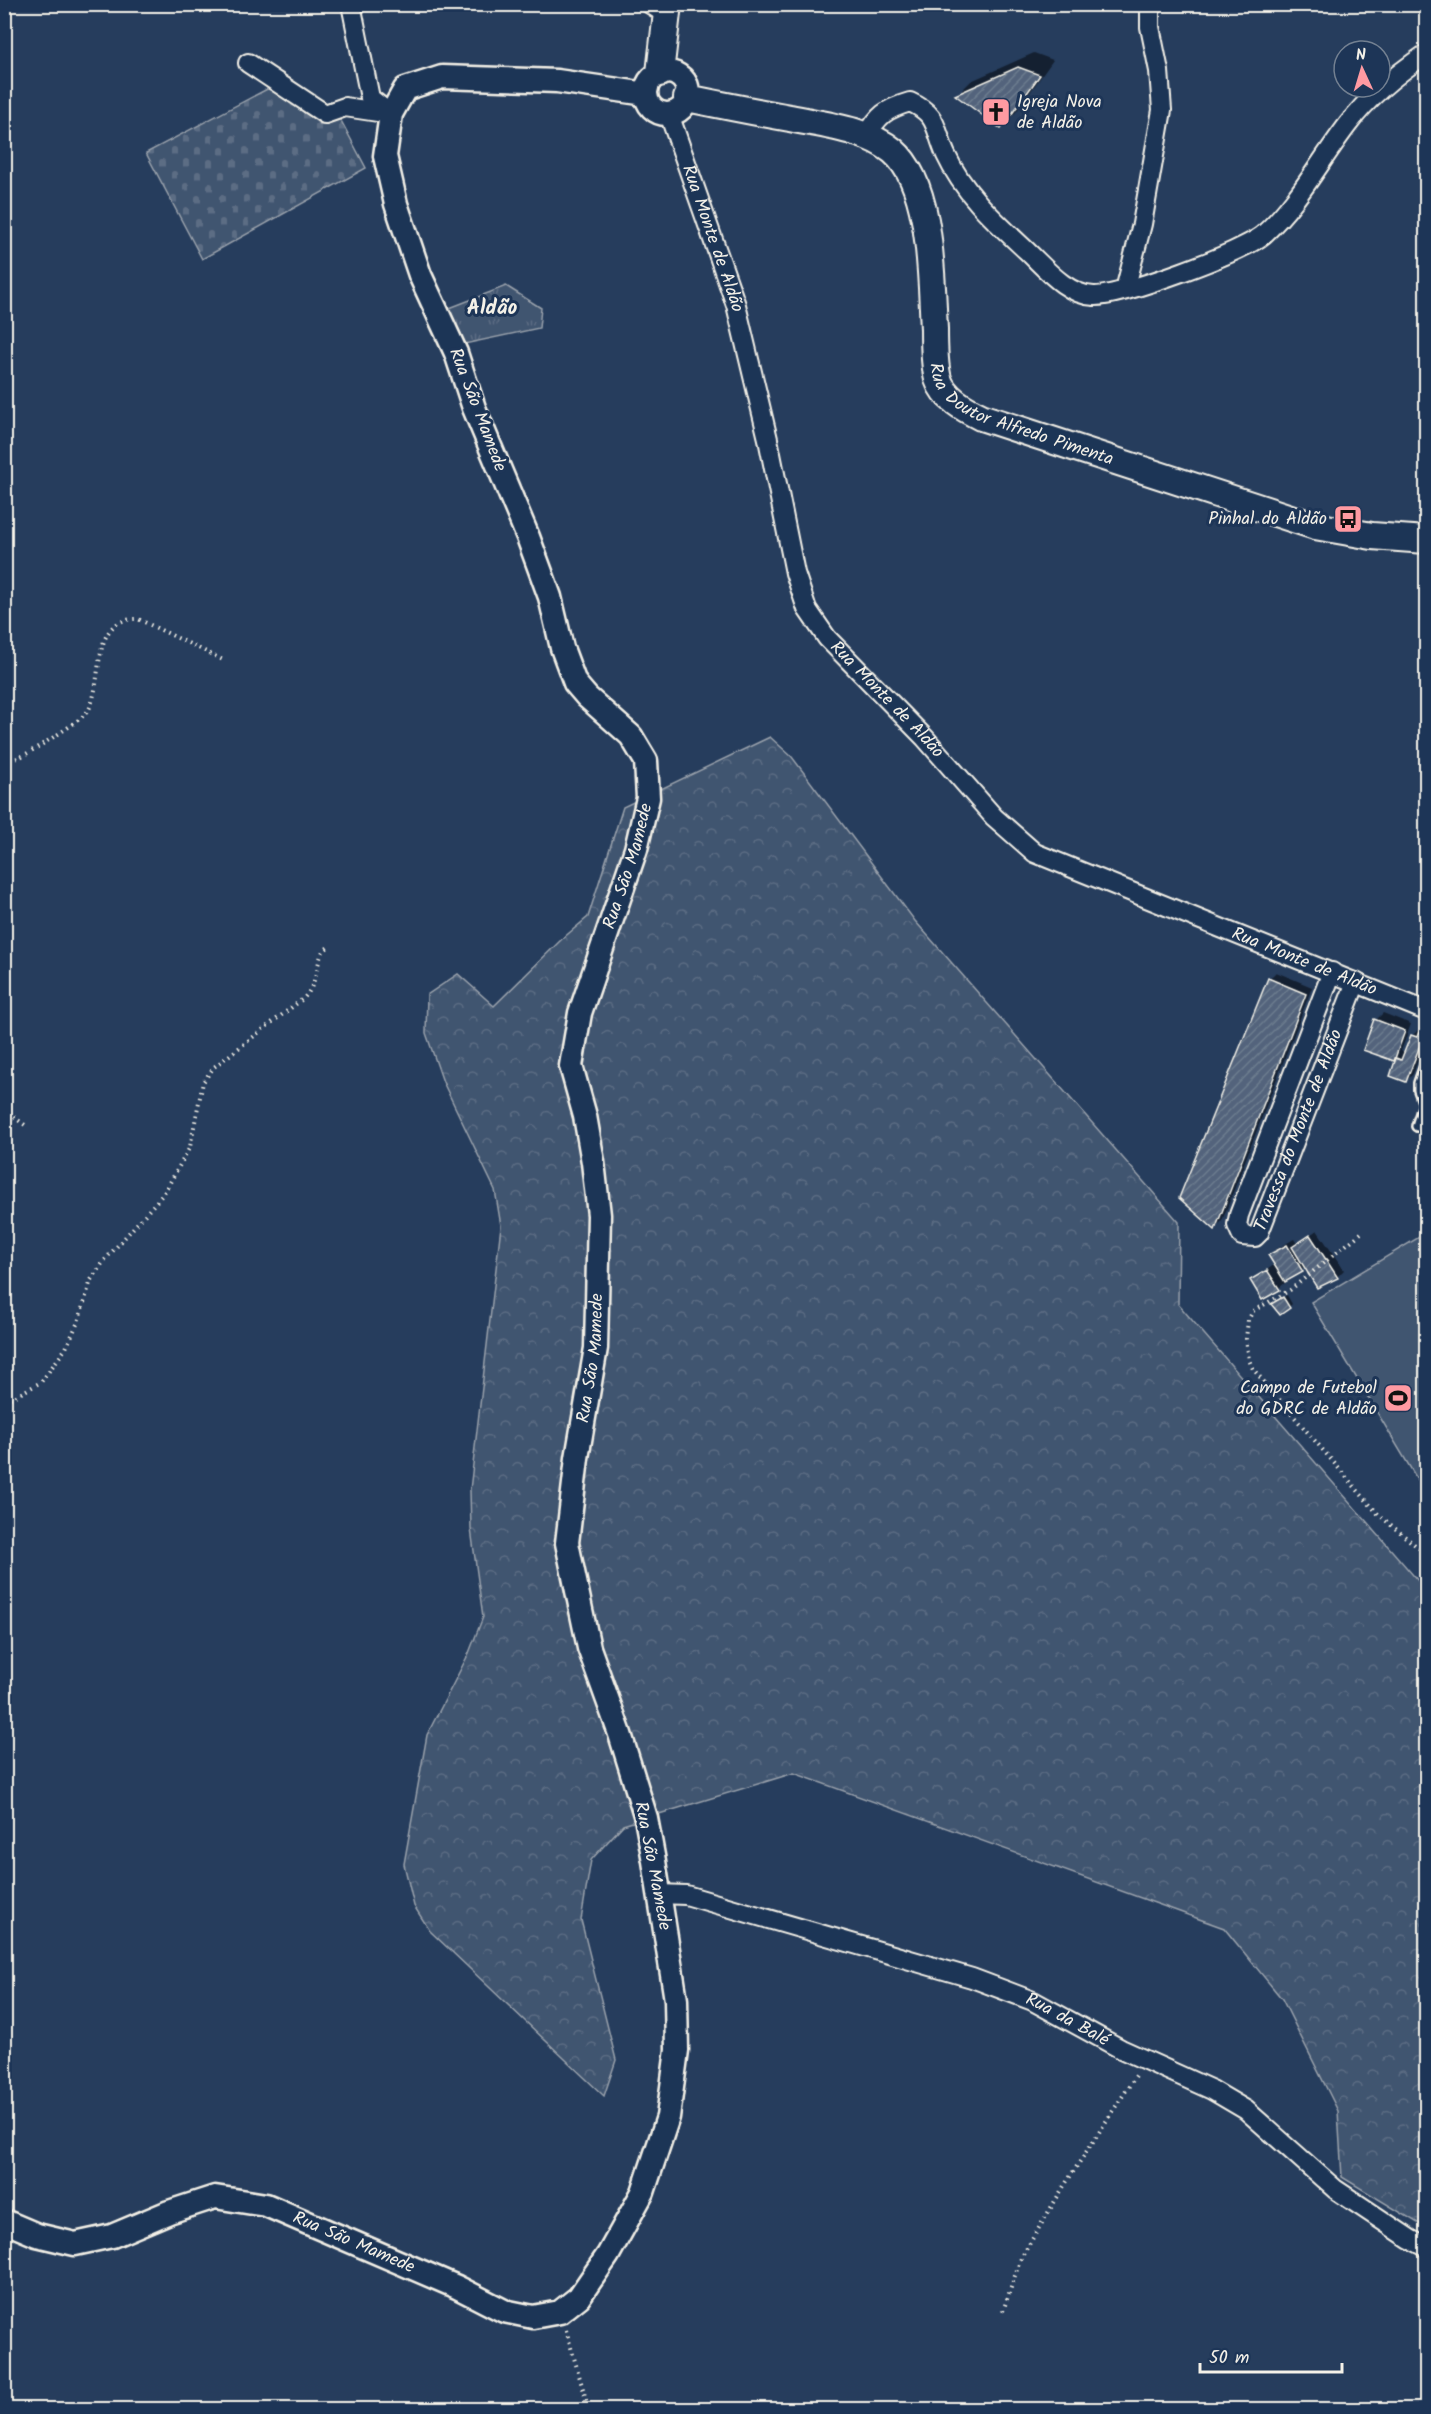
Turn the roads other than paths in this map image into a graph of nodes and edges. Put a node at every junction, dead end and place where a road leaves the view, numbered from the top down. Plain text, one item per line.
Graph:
1 (351, 4) edge
2 (1150, 4) edge
3 (661, 8) edge
4 (1426, 54) edge
5 (248, 63) dead end
6 (660, 74) junction
7 (646, 94) junction
8 (678, 106) junction
9 (391, 114) junction
10 (866, 137) junction
11 (1125, 290) junction
12 (1426, 540) edge
13 (1332, 972) junction
14 (1356, 982) junction
15 (1426, 1011) edge
16 (1426, 1063) edge
17 (1425, 1105) edge
18 (1417, 1126) dead end
19 (660, 1894) junction
20 (4, 2222) edge
21 (1426, 2247) edge

1 - 9 street
2 - 11 street
3 - 6 main road
4 - 11 street
5 - 9 street
6 - 7 street
6 - 8 street
7 - 8 street
7 - 9 street, Rua São Mamede
8 - 10 main road, Rua Doutor Alfredo Pimenta
8 - 13 street, Rua Monte de Aldão
9 - 19 street, Rua São Mamede
10 - 11 street
10 - 12 main road, Rua Doutor Alfredo Pimenta
13 - 14 street, Rua Monte de Aldão
13 - 14 street, Travessa do Monte de Aldão
14 - 15 street, Rua Monte de Aldão
16 - 17 lane
17 - 18 lane
19 - 20 street, Rua São Mamede
19 - 21 street, Rua da Balé

